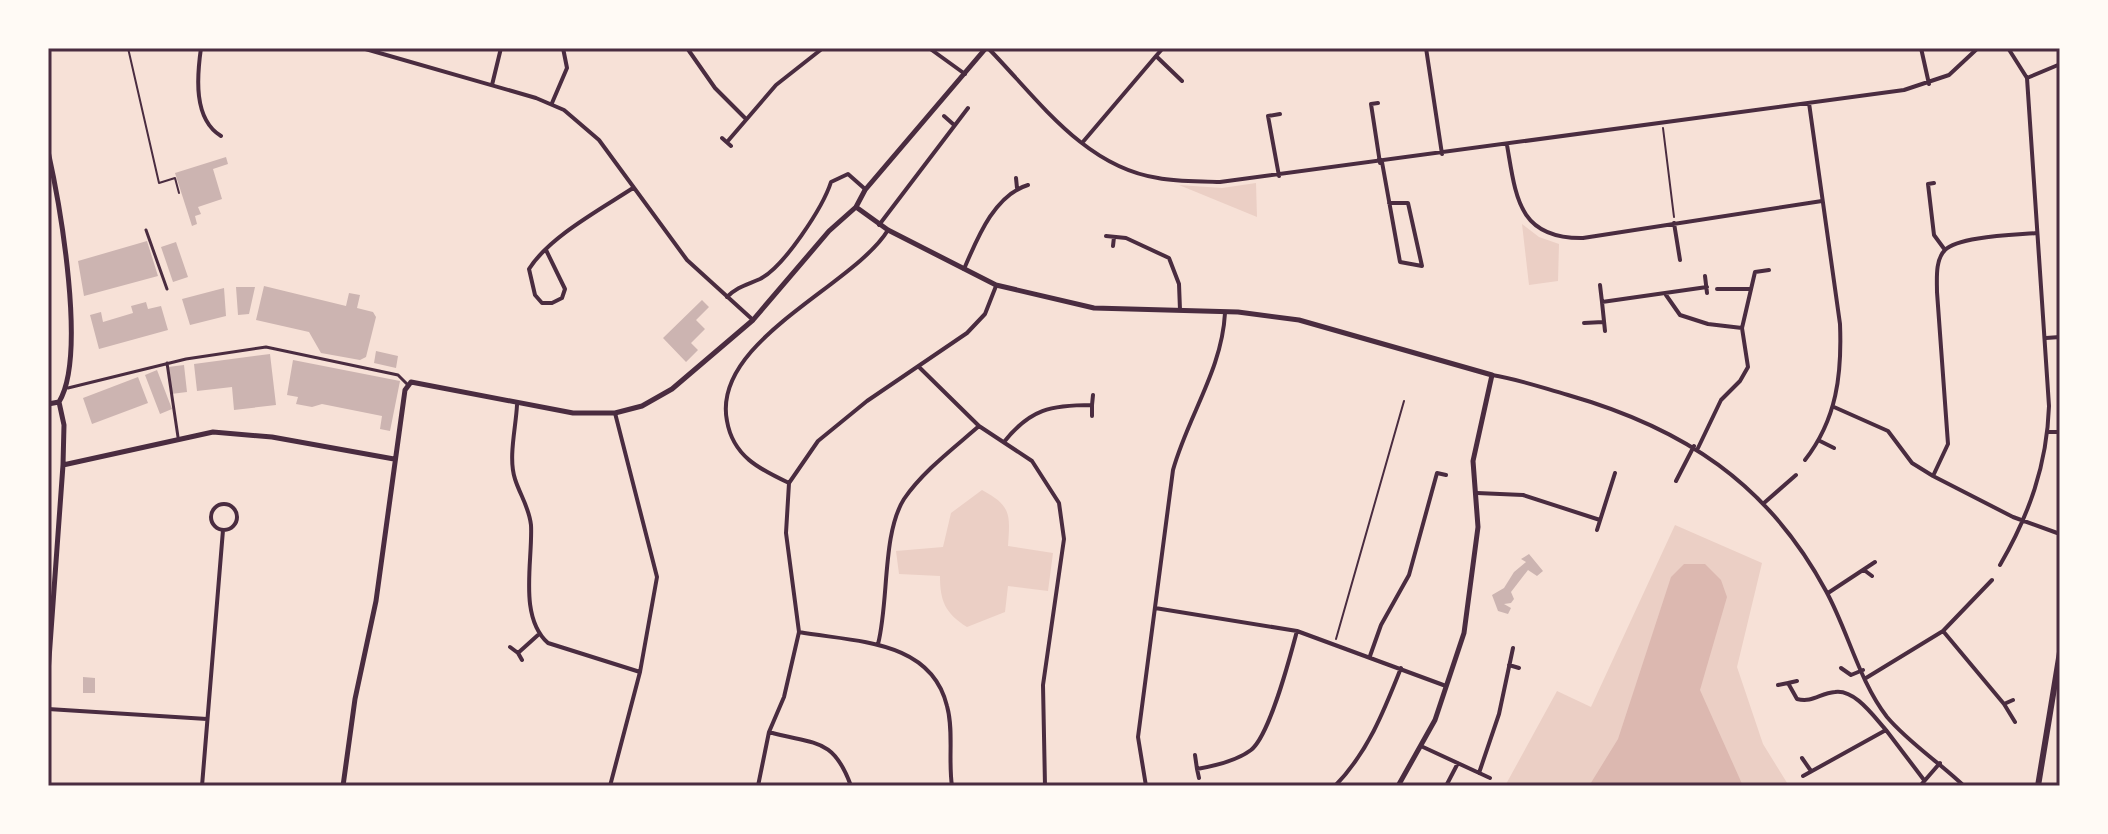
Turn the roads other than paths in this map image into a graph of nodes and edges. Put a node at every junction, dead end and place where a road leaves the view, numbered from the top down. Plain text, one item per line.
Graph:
1 (201, 48) edge
2 (362, 48) edge
3 (501, 48) edge
4 (563, 48) edge
5 (687, 48) edge
6 (823, 48) edge
7 (929, 48) edge
8 (987, 48) edge
9 (1163, 48) edge
10 (1426, 48) edge
11 (1921, 48) edge
12 (1978, 48) edge
13 (2008, 48) edge
14 (1156, 56) junction
15 (2058, 65) dead end
16 (965, 74) junction
17 (2027, 78) junction
18 (1182, 81) dead end
19 (1929, 84) junction
20 (492, 85) junction
21 (552, 103) junction
22 (1378, 103) dead end
23 (1809, 103) junction
24 (1371, 104) junction
25 (1364, 105) dead end
26 (968, 108) dead end
27 (1280, 114) dead end
28 (944, 116) dead end
29 (745, 118) junction
30 (953, 124) junction
31 (221, 136) dead end
32 (726, 142) dead end
33 (1082, 143) junction
34 (1507, 145) junction
35 (48, 151) edge
36 (1442, 154) junction
37 (1381, 162) junction
38 (1279, 176) junction
39 (1016, 178) dead end
40 (1028, 185) dead end
41 (1921, 185) dead end
42 (633, 188) junction
43 (1017, 188) junction
44 (865, 190) junction
45 (1822, 201) junction
46 (1389, 203) junction
47 (856, 207) junction
48 (1674, 223) junction
49 (879, 225) junction
50 (146, 230) dead end
51 (888, 230) junction
52 (2037, 233) junction
53 (1106, 236) dead end
54 (1114, 237) junction
55 (1113, 246) dead end
56 (546, 250) junction
57 (1945, 250) junction
58 (1680, 260) dead end
59 (1769, 270) dead end
60 (963, 271) junction
61 (1705, 276) dead end
62 (996, 285) junction
63 (1600, 285) dead end
64 (167, 289) dead end
65 (1717, 289) dead end
66 (1749, 289) junction
67 (1666, 295) junction
68 (727, 297) junction
69 (1602, 302) junction
70 (1180, 310) junction
71 (1225, 313) junction
72 (753, 320) junction
73 (1603, 322) junction
74 (1584, 323) dead end
75 (1742, 328) junction
76 (1605, 331) dead end
77 (2060, 337) edge
78 (2046, 338) junction
79 (184, 352) dead end
80 (186, 359) junction
81 (167, 363) junction
82 (920, 367) junction
83 (1492, 375) junction
84 (408, 385) junction
85 (68, 388) junction
86 (1093, 395) dead end
87 (59, 402) junction
88 (48, 404) edge
89 (517, 405) junction
90 (1092, 405) junction
91 (1834, 407) junction
92 (615, 413) junction
93 (1092, 416) dead end
94 (979, 426) junction
95 (2048, 432) junction
96 (2060, 432) edge
97 (178, 437) junction
98 (1820, 441) junction
99 (1004, 442) junction
100 (1696, 447) junction
101 (1834, 448) dead end
102 (394, 459) junction
103 (1805, 460) dead end
104 (63, 465) junction
105 (1615, 473) dead end
106 (1446, 475) dead end
107 (1796, 475) dead end
108 (1933, 476) junction
109 (1676, 481) dead end
110 (789, 483) junction
111 (1477, 493) junction
112 (1764, 503) junction
113 (1600, 520) junction
114 (2024, 521) junction
115 (223, 530) junction
116 (1597, 530) dead end
117 (2060, 534) edge
118 (1875, 562) dead end
119 (2000, 565) dead end
120 (1864, 570) junction
121 (1872, 576) dead end
122 (1992, 580) dead end
123 (1828, 593) junction
124 (1153, 608) junction
125 (1297, 631) junction
126 (1943, 631) junction
127 (799, 632) junction
128 (538, 635) junction
129 (878, 644) junction
130 (510, 647) dead end
131 (1513, 648) dead end
132 (2060, 652) edge
133 (518, 653) junction
134 (49, 656) edge
135 (1370, 656) junction
136 (522, 660) dead end
137 (1509, 665) junction
138 (1401, 668) junction
139 (1519, 668) dead end
140 (1841, 668) dead end
141 (1863, 670) junction
142 (640, 672) junction
143 (48, 673) edge
144 (1866, 678) junction
145 (1797, 681) dead end
146 (1788, 683) junction
147 (1778, 685) dead end
148 (1448, 686) junction
149 (2013, 700) dead end
150 (2004, 704) junction
151 (48, 709) edge
152 (207, 719) junction
153 (2015, 722) dead end
154 (1886, 730) junction
155 (769, 732) junction
156 (1423, 747) junction
157 (1195, 755) dead end
158 (1802, 758) dead end
159 (1458, 763) junction
160 (1940, 763) junction
161 (1197, 769) junction
162 (1811, 771) junction
163 (1479, 773) junction
164 (1803, 776) dead end
165 (1199, 778) dead end
166 (1490, 778) dead end
167 (1924, 780) junction
168 (202, 786) edge
169 (343, 786) edge
170 (610, 786) edge
171 (758, 786) edge
172 (851, 786) edge
173 (952, 786) edge
174 (1045, 786) edge
175 (1146, 786) edge
176 (1335, 786) edge
177 (1398, 786) edge
178 (1446, 786) edge
179 (1920, 786) edge
180 (1964, 786) edge
181 (2038, 786) edge

1 - 31 street
2 - 20 street
3 - 20 street
4 - 21 street
5 - 29 street
6 - 29 street
7 - 16 street
8 - 16 street
8 - 33 street
9 - 14 street
10 - 36 street
11 - 19 street
12 - 19 street
13 - 17 street
14 - 18 street
14 - 33 street
15 - 17 street
16 - 44 street
17 - 52 street
19 - 23 street
20 - 21 street
21 - 42 street
22 - 24 street
23 - 34 street
23 - 45 street
24 - 25 street
24 - 37 street
26 - 30 street
27 - 38 street
28 - 30 street
29 - 32 street
30 - 49 street
33 - 38 street
34 - 36 street
34 - 48 street
35 - 85 street
36 - 37 street
37 - 38 street
37 - 46 street
39 - 43 street
40 - 43 street
41 - 57 street
42 - 56 street
42 - 68 street
43 - 60 street
44 - 47 street
44 - 68 street
45 - 48 street
45 - 91 street
46 - 46 street
47 - 49 street
47 - 72 street
48 - 58 street
49 - 51 street
50 - 64 street
51 - 60 street
51 - 110 street
52 - 57 street
52 - 78 street
53 - 54 street
54 - 55 street
54 - 70 street
56 - 56 street
57 - 108 street
59 - 66 street
60 - 62 street
61 - 67 street
62 - 70 street
62 - 82 street
63 - 69 street
65 - 66 street
66 - 75 street
67 - 69 street
67 - 75 street
68 - 72 street
69 - 73 street
70 - 71 street
71 - 83 street
71 - 124 street
72 - 92 street
73 - 74 street
73 - 76 street
75 - 100 street
77 - 78 street
78 - 95 street
79 - 80 street
80 - 81 street
80 - 84 street
81 - 85 street
81 - 97 street
82 - 94 street
82 - 110 street
83 - 100 street
83 - 111 street
84 - 89 street
84 - 102 street
85 - 87 street
86 - 90 street
87 - 88 street
87 - 104 street
89 - 92 street
89 - 128 street
90 - 93 street
90 - 99 street
91 - 98 street
91 - 108 street
92 - 142 street
94 - 99 street
94 - 129 street
95 - 96 street
95 - 114 street
97 - 102 street
97 - 104 street
98 - 101 street
98 - 103 street
99 - 174 street
100 - 109 street
100 - 112 street
102 - 169 street
104 - 134 street
105 - 113 street
106 - 135 street
107 - 112 street
108 - 114 street
110 - 127 street
111 - 113 street
111 - 148 street
112 - 123 street
113 - 116 street
114 - 117 street
114 - 119 street
115 - 115 street
115 - 152 street
118 - 120 street
120 - 121 street
120 - 123 street
122 - 126 street
123 - 141 street
124 - 125 street
124 - 175 street
125 - 135 street
125 - 161 street
126 - 144 street
126 - 150 street
127 - 129 street
127 - 155 street
128 - 133 street
128 - 142 street
129 - 173 street
130 - 133 street
131 - 137 street
132 - 181 main road
133 - 136 street
134 - 143 street
135 - 138 street
137 - 139 street
137 - 163 street
138 - 148 street
138 - 176 street
140 - 141 street
141 - 144 street
142 - 170 street
144 - 160 street
145 - 146 street
146 - 147 street
146 - 154 street
148 - 156 street
149 - 150 street
150 - 153 street
151 - 152 street
152 - 168 street
154 - 162 street
154 - 167 street
155 - 171 street
155 - 172 street
156 - 159 street
156 - 177 street
157 - 161 street
158 - 162 street
159 - 163 street
159 - 178 street
160 - 167 street
160 - 180 street
161 - 165 street
162 - 164 street
163 - 166 street
167 - 179 street

